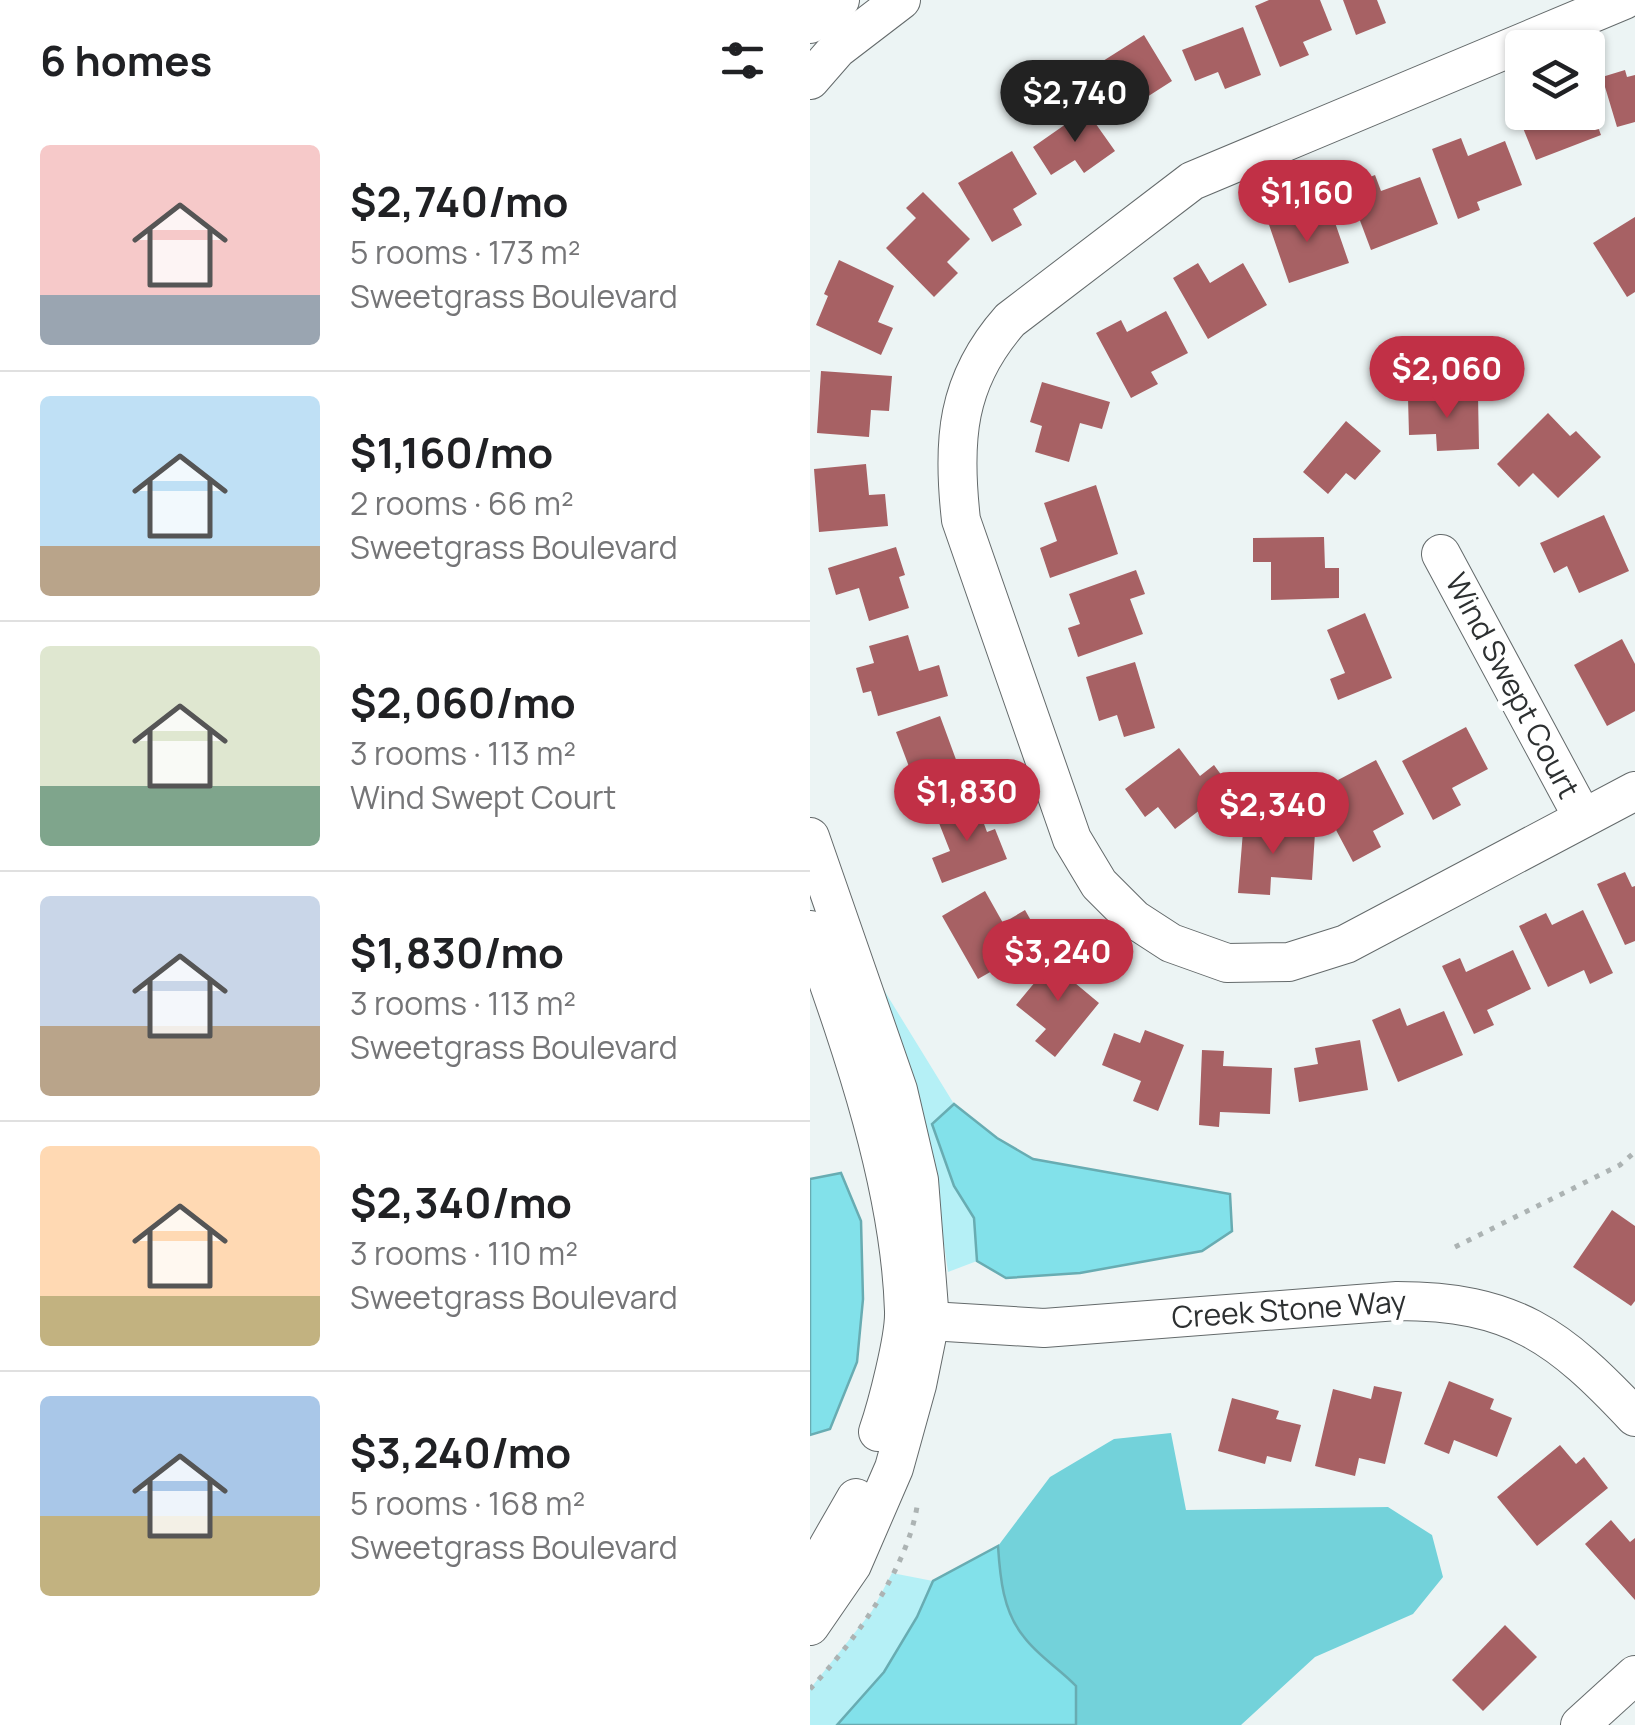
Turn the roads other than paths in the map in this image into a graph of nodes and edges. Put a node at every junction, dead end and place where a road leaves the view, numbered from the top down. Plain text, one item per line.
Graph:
1 (840, 0) edge
2 (901, 0) edge
3 (1624, 0) edge
4 (810, 24) edge
5 (810, 80) edge
6 (1441, 554) dead end
7 (1635, 791) edge
8 (1583, 818) junction
9 (810, 838) edge
10 (810, 930) edge
11 (917, 1318) junction
12 (1635, 1417) edge
13 (810, 1578) edge
14 (810, 1626) edge
15 (1635, 1675) edge
16 (1580, 1725) edge

1 - 4 street
2 - 5 street
3 - 8 street
6 - 8 street, Wind Swept Court
7 - 8 street
9 - 11 street
10 - 11 street
11 - 12 street, Creek Stone Way
11 - 13 street
11 - 14 street
15 - 16 street

